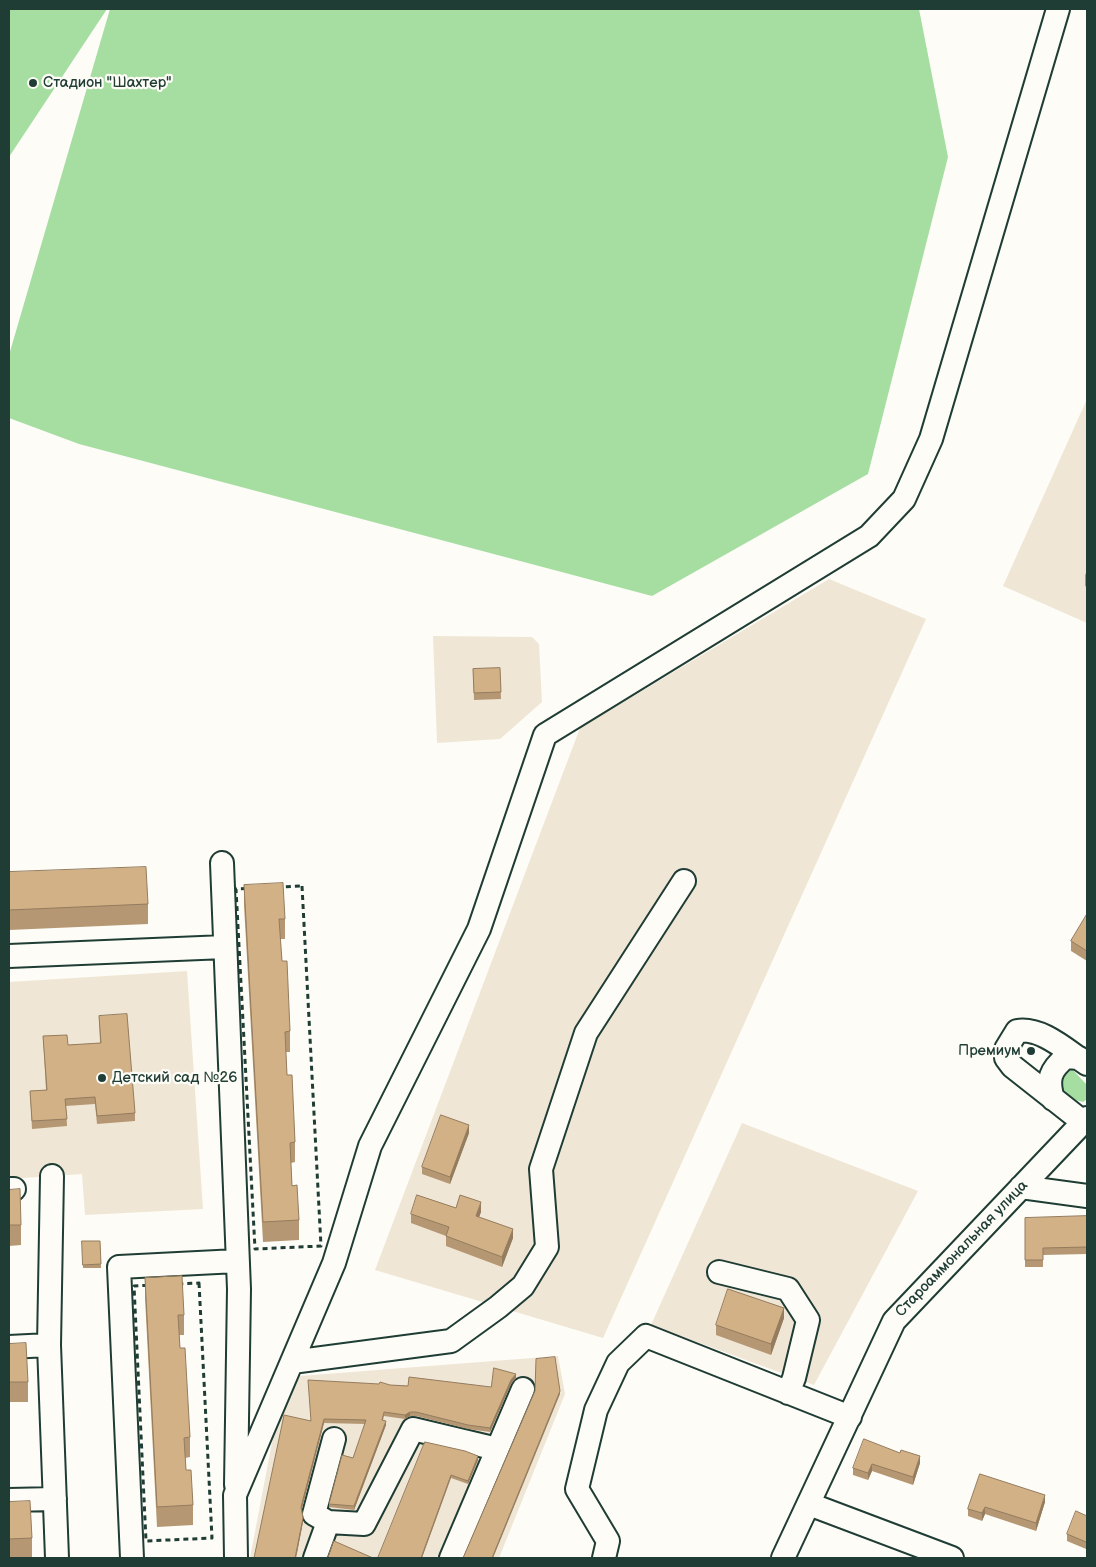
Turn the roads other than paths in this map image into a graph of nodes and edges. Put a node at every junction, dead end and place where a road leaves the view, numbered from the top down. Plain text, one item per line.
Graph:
1 (1058, 9) edge
2 (222, 864) dead end
3 (684, 881) dead end
4 (225, 947) junction
5 (9, 956) edge
6 (1083, 1061) edge
7 (1053, 1099) junction
8 (1085, 1120) edge
9 (52, 1176) dead end
10 (1021, 1187) junction
11 (1087, 1196) edge
12 (246, 1255) junction
13 (719, 1272) dead end
14 (49, 1345) junction
15 (9, 1347) edge
16 (292, 1362) junction
17 (523, 1389) dead end
18 (788, 1393) junction
19 (850, 1417) junction
20 (334, 1439) dead end
21 (497, 1449) junction
22 (235, 1495) junction
23 (55, 1499) junction
24 (9, 1500) edge
25 (809, 1504) junction
26 (328, 1522) junction
27 (57, 1558) edge
28 (132, 1558) edge
29 (236, 1558) edge
30 (315, 1558) edge
31 (451, 1558) edge
32 (604, 1558) edge
33 (783, 1558) edge
34 (952, 1558) edge

1 - 16 street
2 - 4 street
3 - 16 street
4 - 5 street
4 - 12 street
6 - 7 street
6 - 7 street
7 - 8 street
8 - 10 street, Староаммональная улица
9 - 14 street
10 - 11 street
10 - 19 street, Староаммональная улица
12 - 22 street
12 - 28 street
13 - 18 street
14 - 15 street
14 - 23 street
16 - 22 street
17 - 21 street
18 - 19 street
18 - 32 street
19 - 25 street, Староаммональная улица
20 - 26 street
21 - 26 street
21 - 31 street
22 - 29 street
23 - 24 street
23 - 27 street
25 - 33 street, Староаммональная улица
25 - 34 street
26 - 30 street

